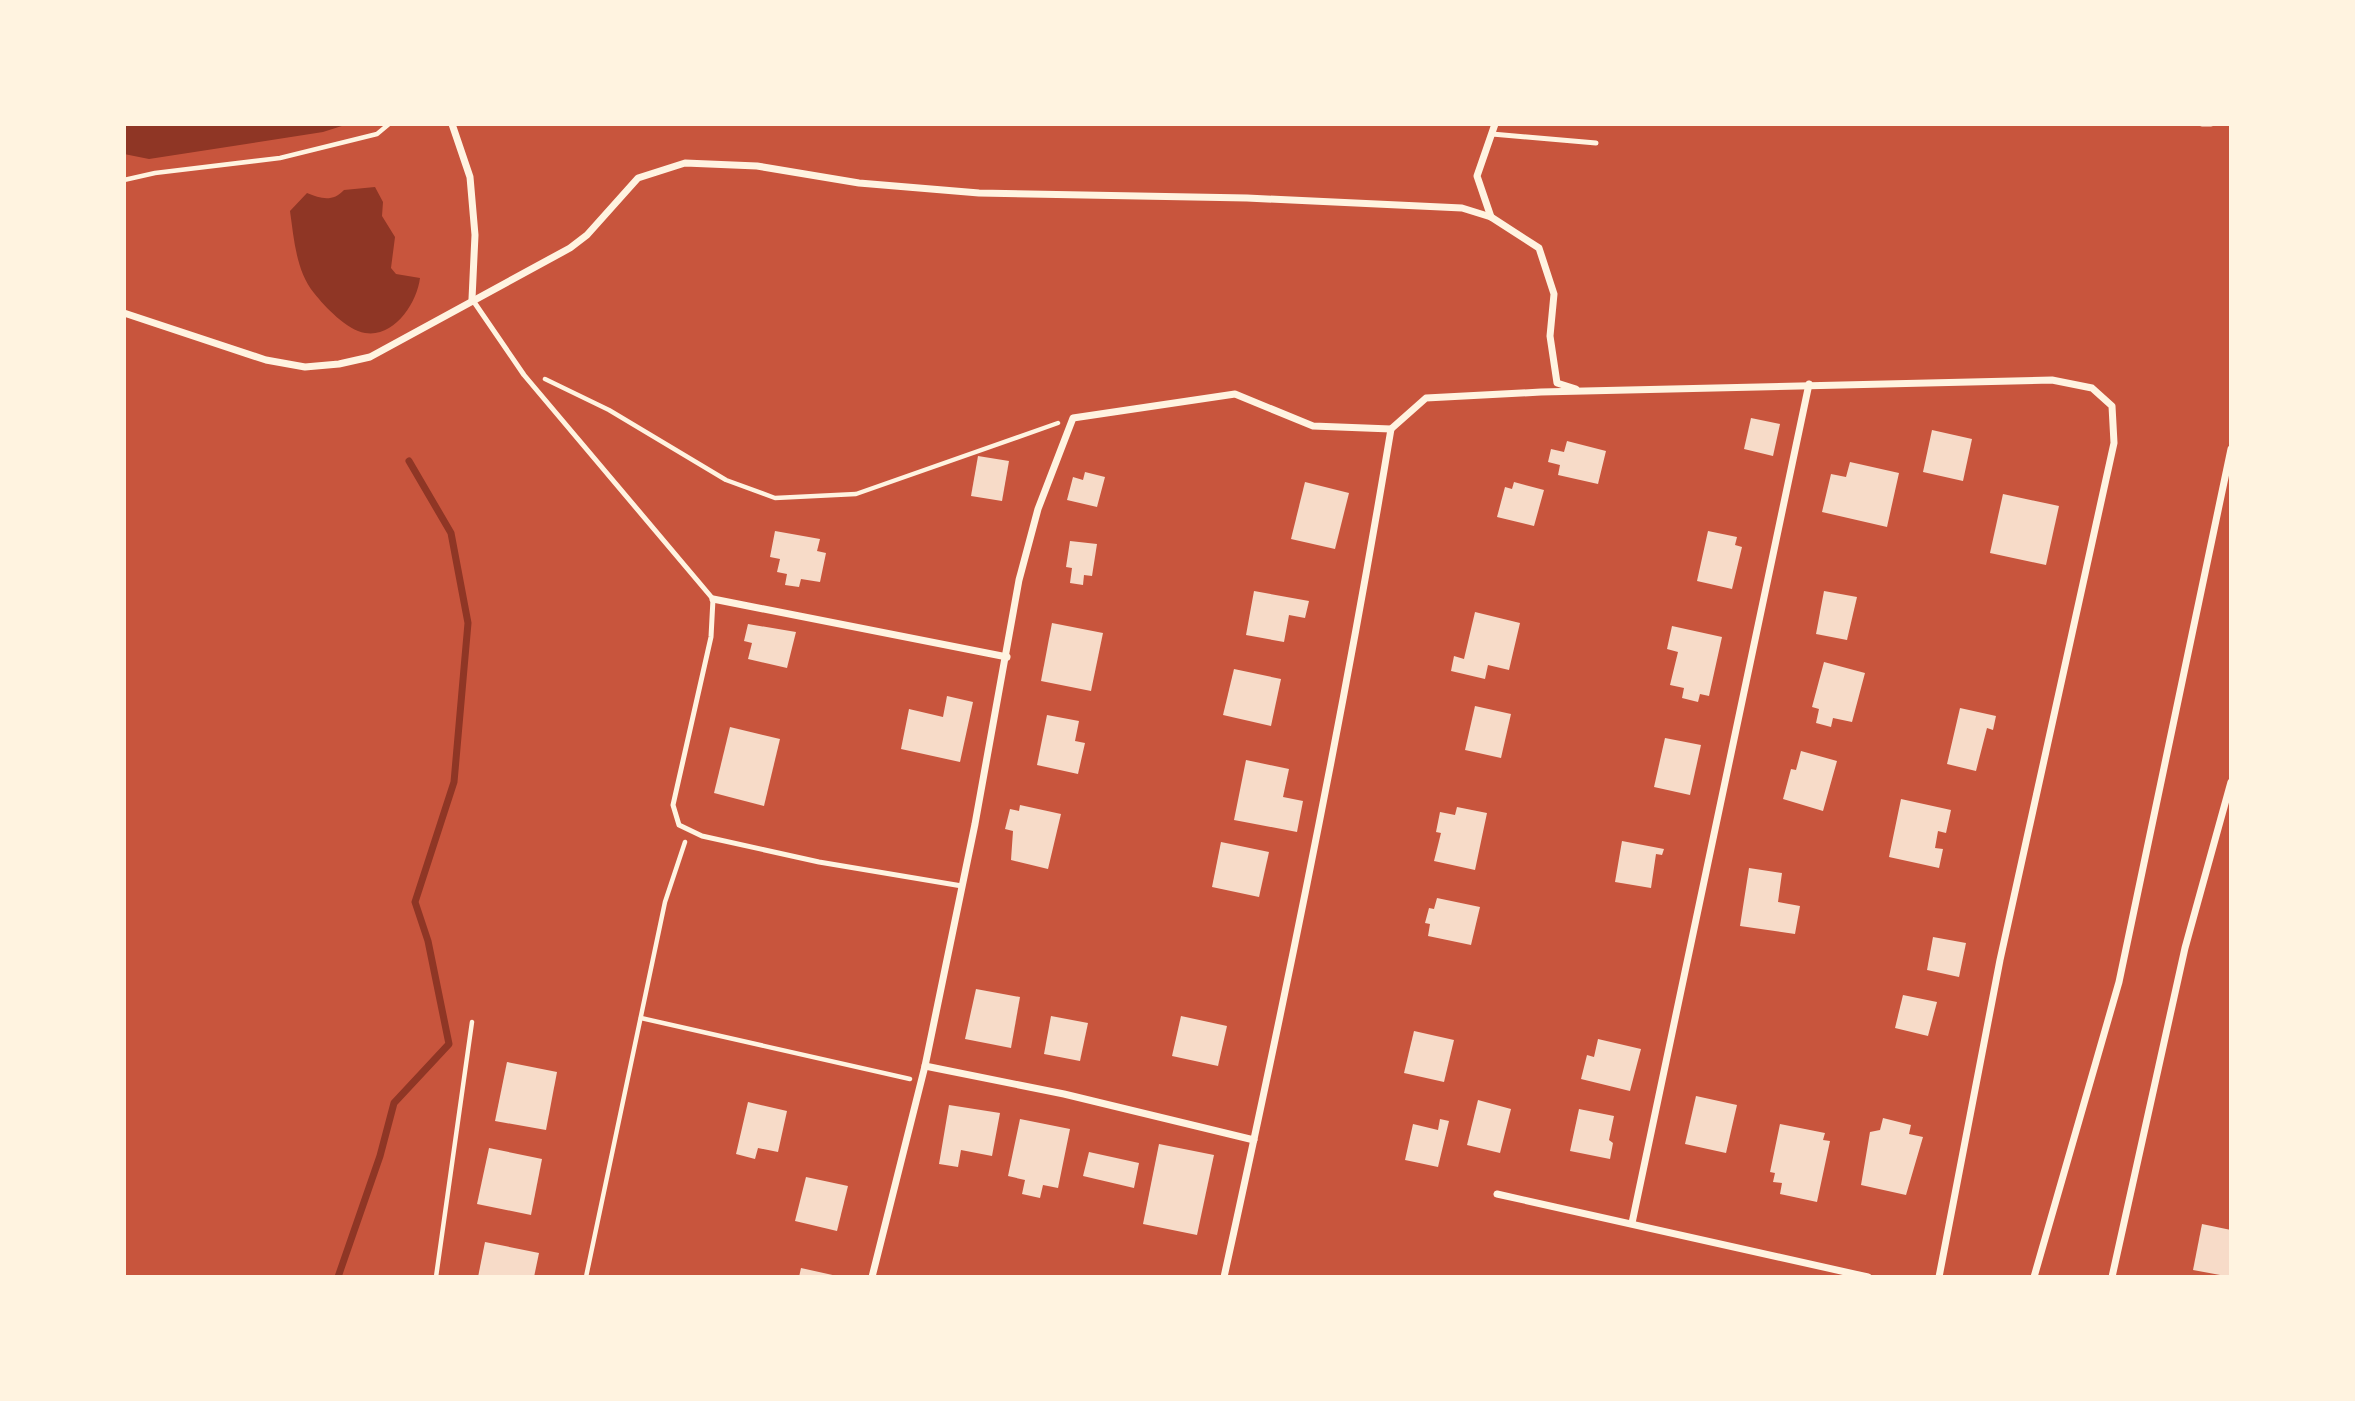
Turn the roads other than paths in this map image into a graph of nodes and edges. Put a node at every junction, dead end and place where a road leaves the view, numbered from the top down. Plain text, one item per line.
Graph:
1 (452, 124) edge
2 (1495, 124) edge
3 (2202, 124) edge
4 (2211, 124) edge
5 (1492, 134) junction
6 (1596, 143) dead end
7 (1491, 217) junction
8 (472, 299) junction
9 (124, 313) edge
10 (1809, 384) junction
11 (1583, 392) junction
12 (1391, 429) junction
13 (2231, 449) edge
14 (713, 599) junction
15 (1007, 657) junction
16 (2231, 782) edge
17 (962, 886) junction
18 (925, 1066) junction
19 (1254, 1140) junction
20 (1497, 1194) dead end
21 (1632, 1223) junction
22 (872, 1277) edge
23 (1224, 1277) edge
24 (1868, 1277) edge
25 (1939, 1277) edge
26 (2034, 1277) edge
27 (2112, 1277) edge

1 - 8 street
2 - 5 street
3 - 4 lane
5 - 6 lane
5 - 7 street
7 - 8 street
7 - 11 street
8 - 9 street
8 - 14 lane
10 - 11 street
10 - 21 street
10 - 25 street
11 - 12 street
12 - 15 street
12 - 19 street
13 - 26 street
14 - 15 street
14 - 17 lane
15 - 17 street
16 - 27 street
17 - 18 street
18 - 19 street
18 - 22 street
19 - 23 street
20 - 21 street
21 - 24 street

